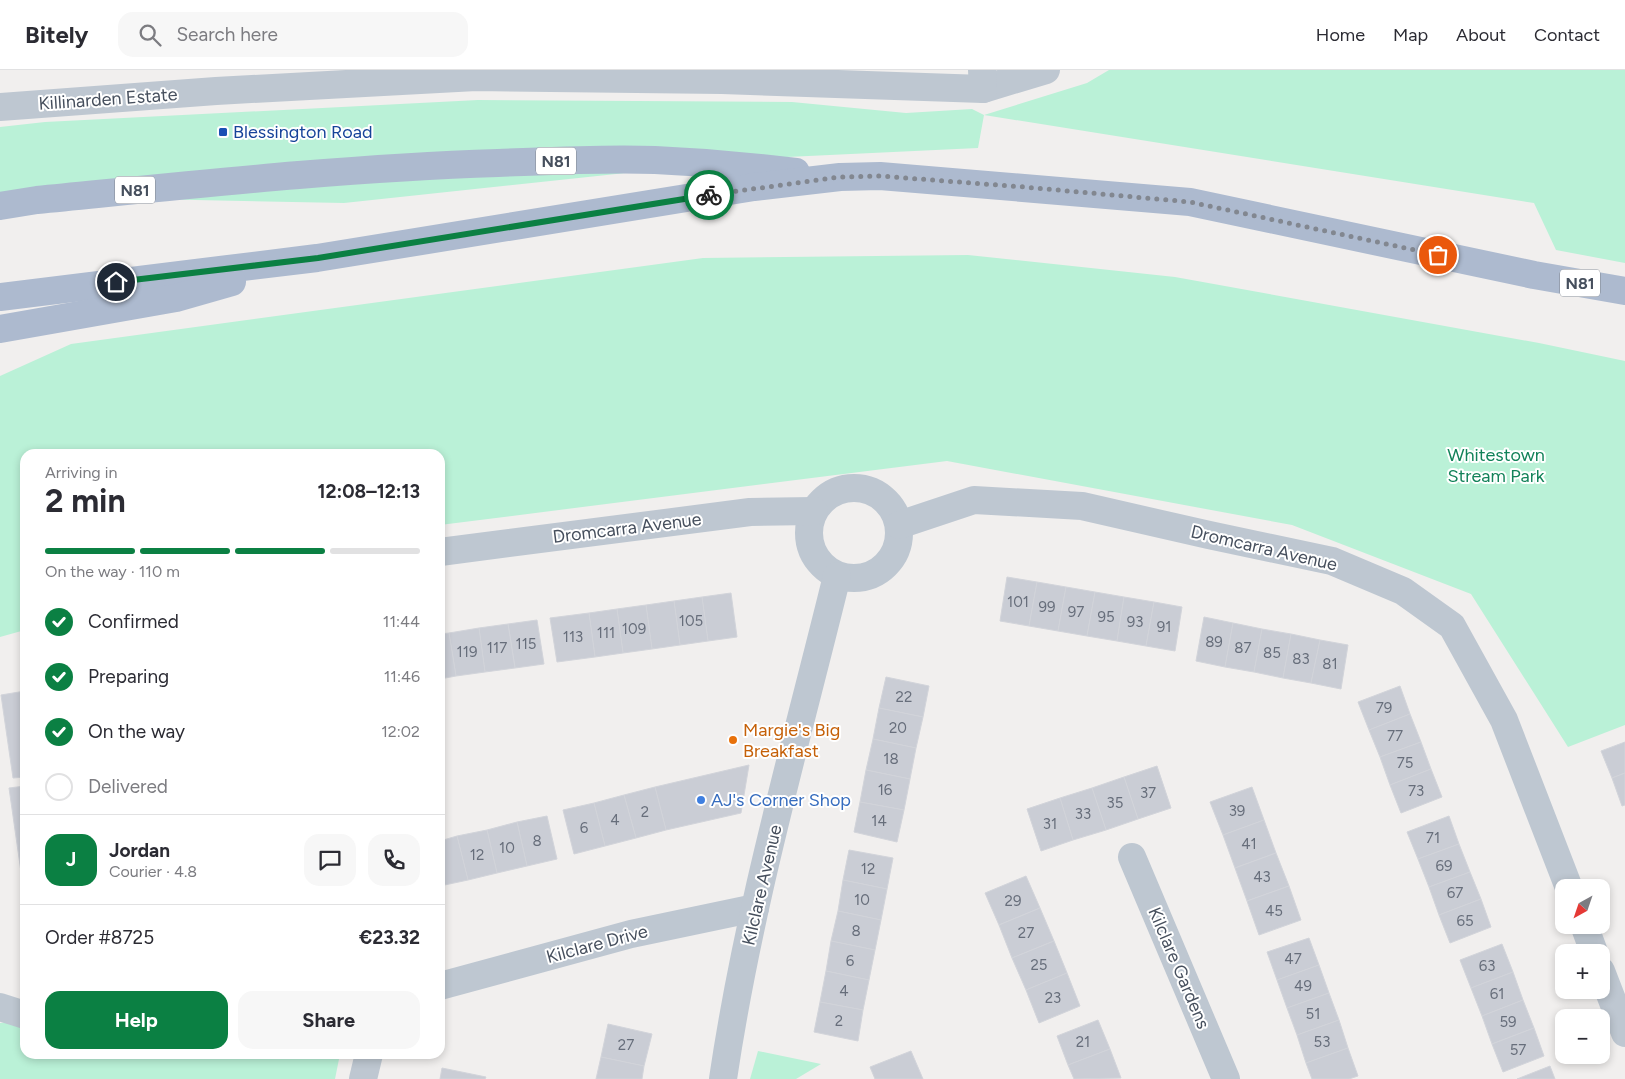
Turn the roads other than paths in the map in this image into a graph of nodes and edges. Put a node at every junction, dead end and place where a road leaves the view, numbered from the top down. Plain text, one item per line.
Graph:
1 (1046, 70) edge
2 (476, 74) edge
3 (722, 75) edge
4 (216, 80) edge
5 (983, 80) edge
6 (0, 107) edge
7 (840, 177) junction
8 (0, 206) edge
9 (318, 258) junction
10 (1625, 292) edge
11 (0, 297) edge
12 (0, 329) edge
13 (814, 511) junction
14 (899, 525) junction
15 (445, 551) edge
16 (837, 576) junction
17 (1132, 858) dead end
18 (1566, 879) edge
19 (755, 908) junction
20 (445, 985) edge
21 (1610, 994) edge
22 (0, 1007) edge
23 (20, 1013) edge
24 (1625, 1033) edge
25 (368, 1059) edge
26 (363, 1079) edge
27 (723, 1079) edge
28 (1226, 1079) edge

1 - 5 street, Killinarden Estate
2 - 3 street, Killinarden Estate
2 - 4 street, Killinarden Estate
3 - 5 street, Killinarden Estate
4 - 6 street, Killinarden Estate
7 - 8 main road, N81
7 - 9 main road, N81
7 - 10 main road, N81
9 - 11 main road, N81
9 - 12 main road
13 - 14 street
13 - 15 street, Dromcarra Avenue
13 - 16 street
14 - 16 street
14 - 18 street, Dromcarra Avenue
16 - 19 street, Kilclare Avenue
17 - 28 street, Kilclare Gardens
19 - 20 street, Kilclare Drive
19 - 27 street, Kilclare Avenue
21 - 24 street
22 - 23 street
25 - 26 street

